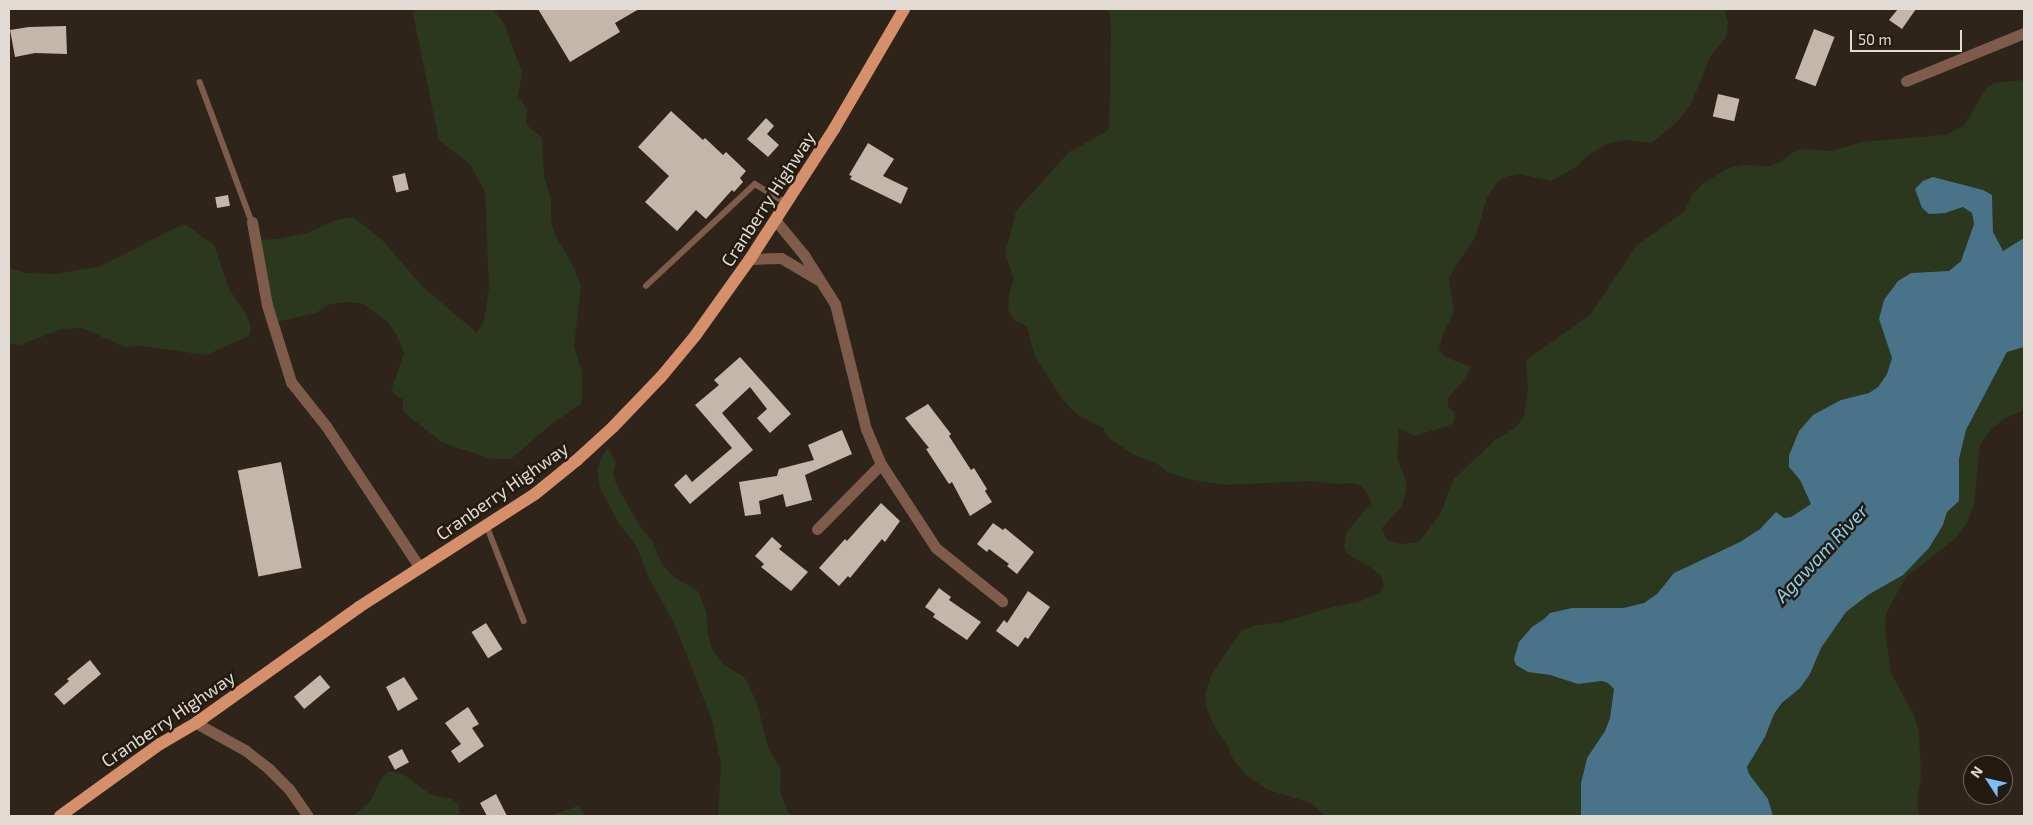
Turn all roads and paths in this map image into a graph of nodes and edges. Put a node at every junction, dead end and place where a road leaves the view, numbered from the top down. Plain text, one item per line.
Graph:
1 (904, 9) edge
2 (2024, 32) edge
3 (1906, 81) dead end
4 (200, 82) dead end
5 (787, 203) junction
6 (776, 221) junction
7 (252, 222) joint
8 (750, 259) junction
9 (821, 282) junction
10 (646, 286) dead end
11 (881, 464) junction
12 (487, 526) junction
13 (817, 529) dead end
14 (420, 568) junction
15 (1002, 601) dead end
16 (524, 621) dead end
17 (196, 724) junction
18 (60, 816) edge
19 (308, 816) edge

1 - 5 main road, Cranberry Highway
2 - 3 street
4 - 7 lane
5 - 6 main road, Cranberry Highway
5 - 10 lane
6 - 8 main road, Cranberry Highway
6 - 9 street
7 - 14 street
8 - 9 street
8 - 12 main road, Cranberry Highway
9 - 11 street
11 - 13 street
11 - 15 street
12 - 14 main road, Cranberry Highway
12 - 16 lane
14 - 17 main road, Cranberry Highway
17 - 18 main road, Cranberry Highway
17 - 19 street

